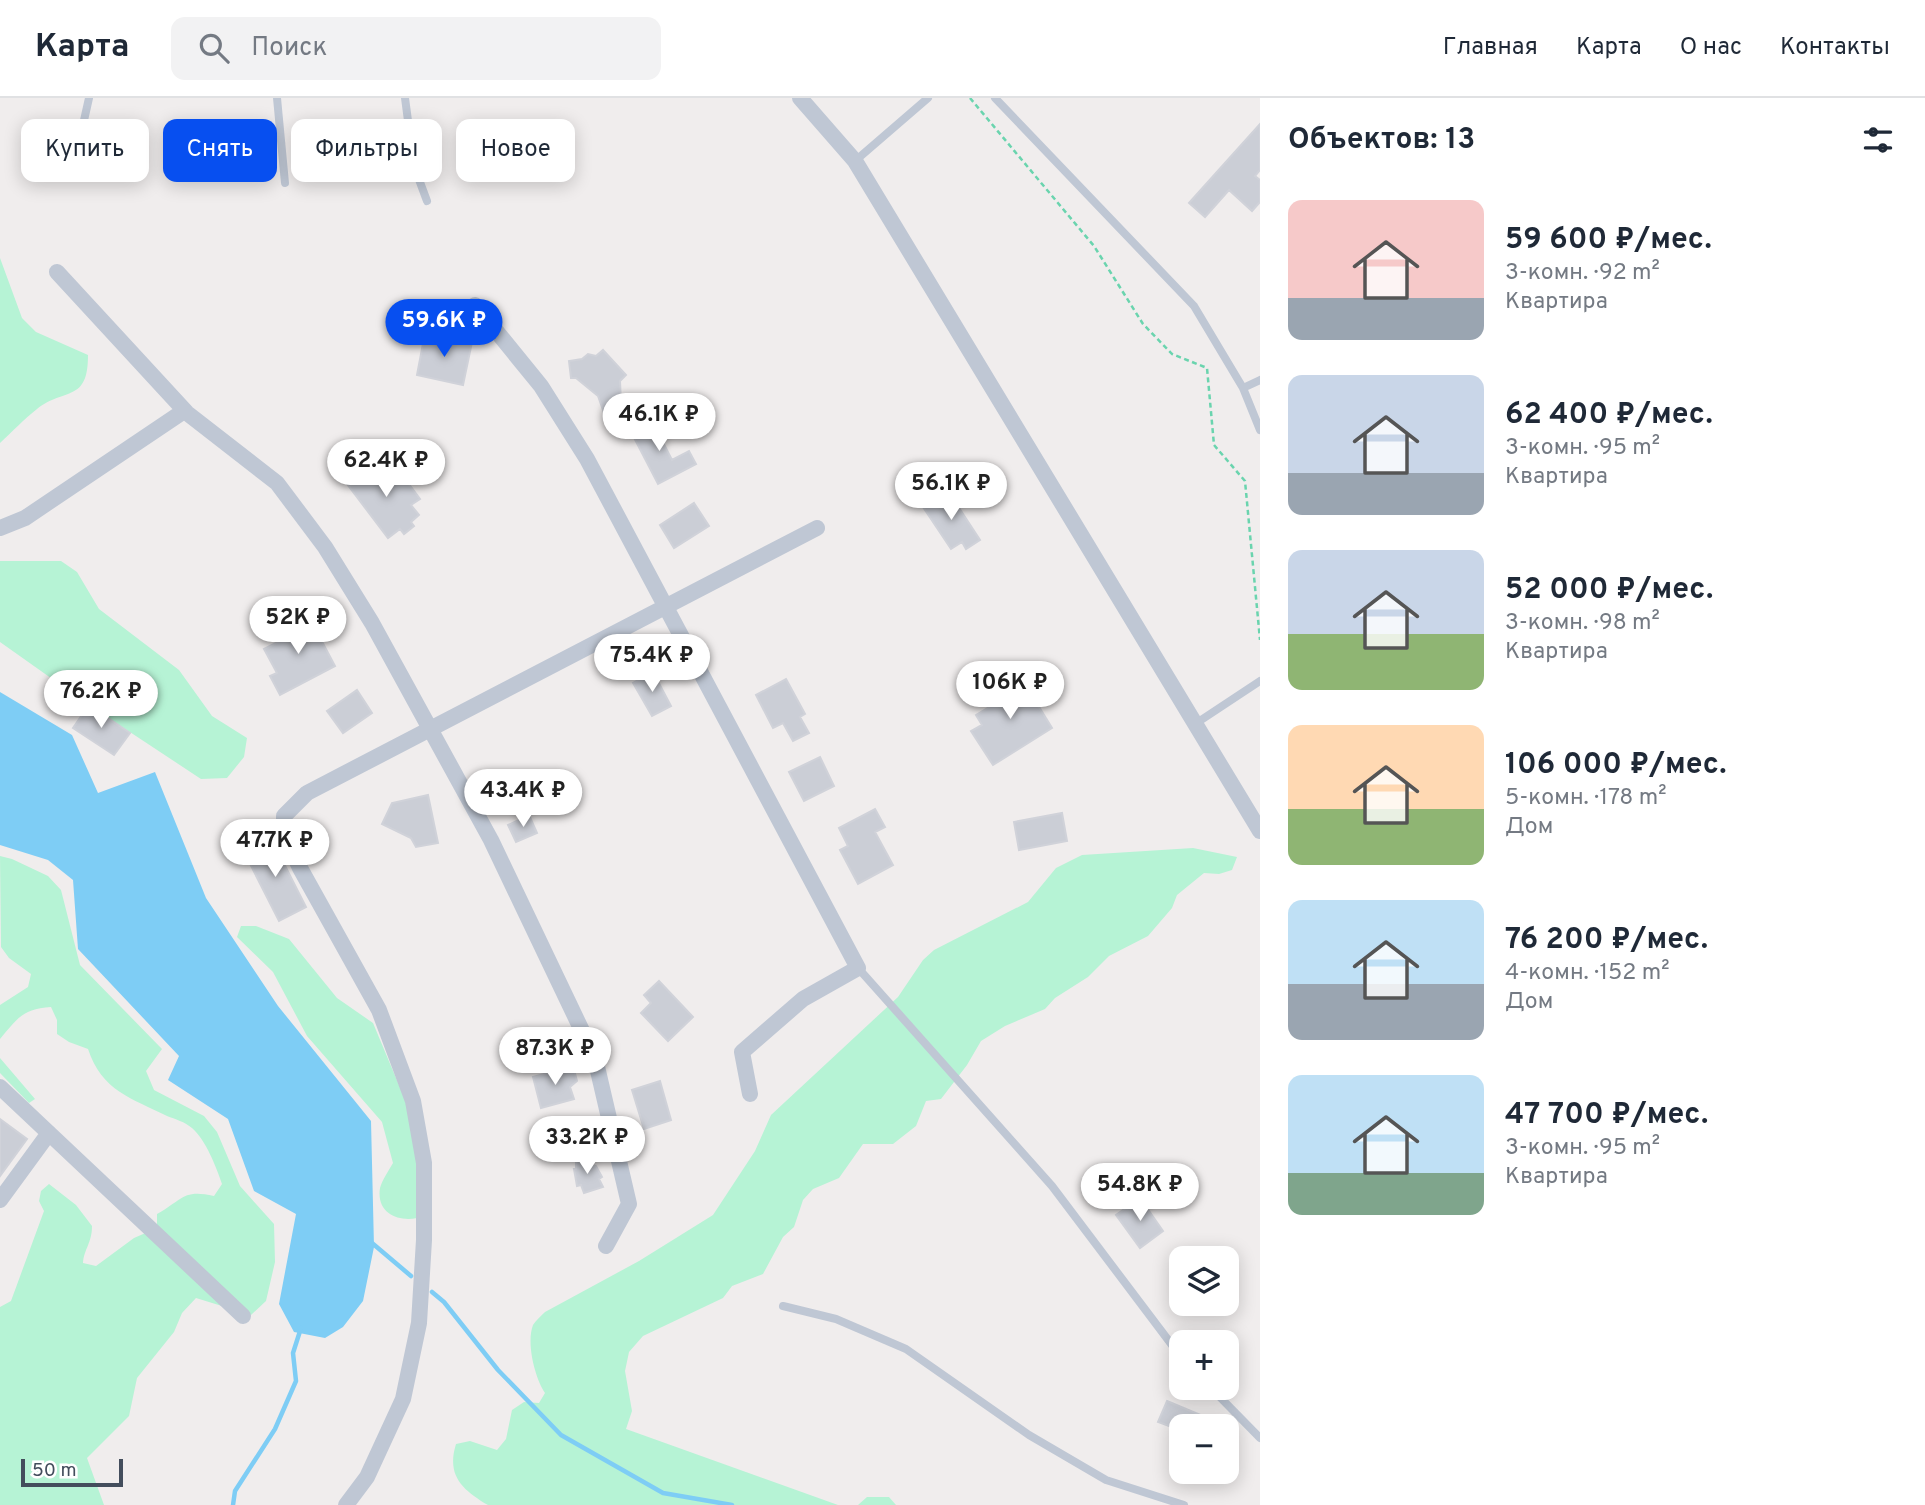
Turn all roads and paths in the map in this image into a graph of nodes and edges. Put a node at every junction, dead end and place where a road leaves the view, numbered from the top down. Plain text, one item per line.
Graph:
1 (89, 98) edge
2 (277, 98) edge
3 (404, 98) edge
4 (800, 98) edge
5 (928, 98) edge
6 (970, 98) edge
7 (995, 98) edge
8 (84, 119) edge
9 (855, 162) junction
10 (285, 183) dead end
11 (427, 201) dead end
12 (57, 272) dead end
13 (475, 304) dead end
14 (1260, 380) edge
15 (1243, 388) junction
16 (184, 411) junction
17 (1260, 430) edge
18 (0, 528) edge
19 (817, 528) dead end
20 (1256, 592) junction
21 (1260, 595) edge
22 (667, 606) junction
23 (1260, 640) edge
24 (1260, 681) edge
25 (1195, 724) junction
26 (430, 729) junction
27 (1260, 831) edge
28 (858, 968) junction
29 (0, 1087) edge
30 (750, 1094) dead end
31 (49, 1133) junction
32 (0, 1200) edge
33 (606, 1246) dead end
34 (783, 1306) dead end
35 (243, 1316) dead end
36 (1169, 1341) edge
37 (1223, 1400) edge
38 (1260, 1438) edge
39 (346, 1505) edge
40 (1184, 1505) edge

1 - 8 lane
2 - 10 lane
3 - 11 lane
4 - 9 street
5 - 9 lane
6 - 20 path
7 - 15 lane
9 - 25 street
12 - 16 street
13 - 22 street
14 - 15 lane
15 - 17 lane
16 - 18 street
16 - 26 street
19 - 22 street
20 - 21 path
20 - 23 path
22 - 26 street
22 - 28 street
24 - 25 lane
25 - 27 street
26 - 33 street
26 - 39 street
28 - 30 street
28 - 36 lane
29 - 31 street
31 - 32 street
31 - 35 street
34 - 40 lane
37 - 38 lane

